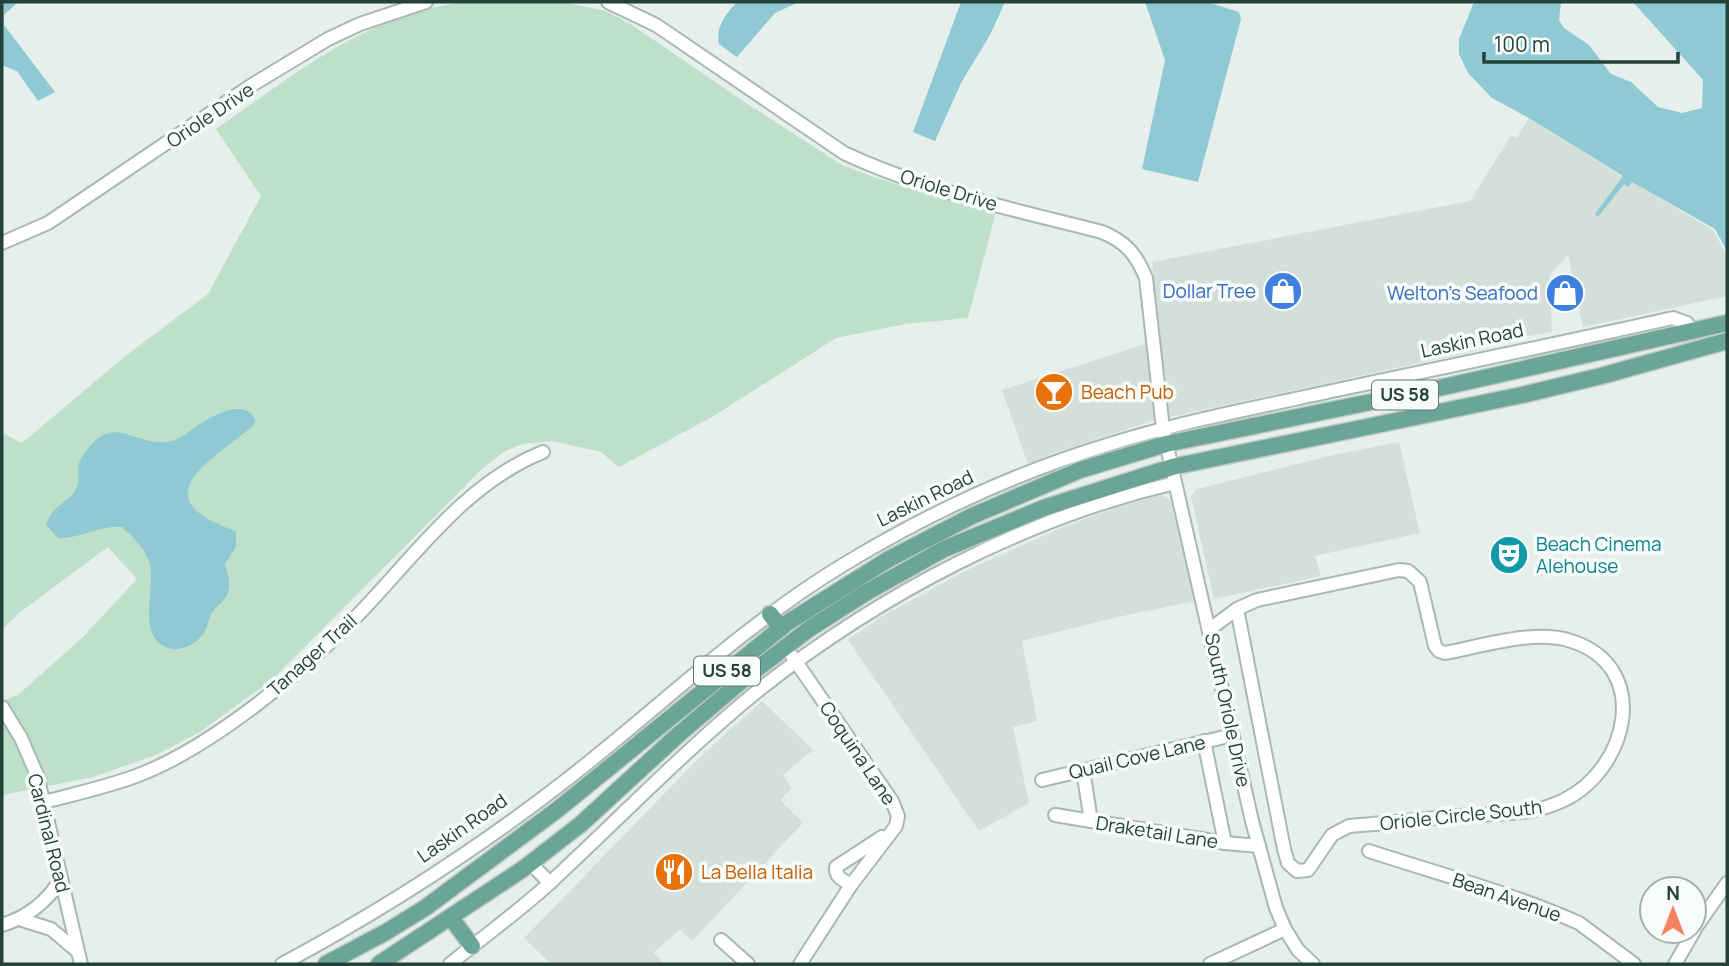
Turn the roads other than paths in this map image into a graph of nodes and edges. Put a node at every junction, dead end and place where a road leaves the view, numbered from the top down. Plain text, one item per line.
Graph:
1 (426, 2) edge
2 (608, 2) edge
3 (2, 243) edge
4 (1727, 323) edge
5 (1693, 331) junction
6 (1727, 341) edge
7 (1512, 353) junction
8 (1516, 371) junction
9 (1522, 395) junction
10 (1165, 437) junction
11 (543, 452) dead end
12 (1174, 475) junction
13 (1237, 608) junction
14 (769, 614) junction
15 (781, 628) junction
16 (1210, 629) junction
17 (786, 647) junction
18 (796, 662) junction
19 (2, 708) edge
20 (1233, 735) junction
21 (1204, 741) junction
22 (1083, 770) junction
23 (1042, 780) dead end
24 (44, 802) junction
25 (1055, 815) dead end
26 (1091, 821) junction
27 (892, 832) junction
28 (1225, 843) junction
29 (1259, 846) junction
30 (1368, 851) dead end
31 (530, 863) junction
32 (61, 878) junction
33 (550, 883) junction
34 (1727, 883) edge
35 (851, 885) junction
36 (1708, 911) edge
37 (451, 918) junction
38 (19, 919) junction
39 (2, 925) edge
40 (1284, 929) junction
41 (721, 940) dead end
42 (1686, 945) edge
43 (472, 946) junction
44 (313, 948) junction
45 (77, 951) junction
46 (81, 964) edge
47 (282, 964) edge
48 (324, 964) edge
49 (379, 964) edge
50 (450, 964) edge
51 (748, 964) edge
52 (800, 964) edge
53 (1210, 964) edge
54 (1313, 964) edge
55 (1634, 964) edge
56 (1675, 964) edge

1 - 3 street, Oriole Drive
2 - 10 street, Oriole Drive
4 - 5 main road, Laskin Road / US 58
5 - 7 street, Laskin Road
5 - 8 main road, Laskin Road / US 58
6 - 9 main road, US 58
7 - 8 street
7 - 10 street, Laskin Road
8 - 9 main road
8 - 10 main road, Laskin Road / US 58
9 - 12 main road, US 58
10 - 12 street, South Oriole Drive
10 - 14 street, Laskin Road
10 - 15 main road, Laskin Road / US 58
11 - 24 street, Tanager Trail
12 - 16 street, South Oriole Drive
12 - 17 main road, US 58
12 - 18 street
13 - 13 street, Oriole Circle South
13 - 16 street, Oriole Circle South
14 - 15 main road
14 - 44 street, Laskin Road
15 - 48 main road, Laskin Road / US 58
16 - 20 street, South Oriole Drive
17 - 18 street, Coquina Lane
17 - 31 main road, US 58
18 - 27 street, Coquina Lane
18 - 33 street
19 - 24 street, Cardinal Road
20 - 21 street, Quail Cove Lane
20 - 29 street, South Oriole Drive
21 - 22 street, Quail Cove Lane
21 - 28 street
22 - 23 street, Quail Cove Lane
22 - 26 street
24 - 32 street, Cardinal Road
25 - 26 street, Draketail Lane
26 - 28 street, Draketail Lane
27 - 35 street, Coquina Lane
27 - 35 street
28 - 29 street, Draketail Lane
29 - 40 street, South Oriole Drive
30 - 55 street, Bean Avenue
31 - 33 street
31 - 37 main road, US 58
32 - 38 street
32 - 45 street, Cardinal Road
33 - 43 street
34 - 36 street
35 - 52 street, Coquina Lane
37 - 43 main road
37 - 49 main road, US 58
38 - 39 street
38 - 45 street
40 - 53 street
40 - 54 street, South Oriole Drive
41 - 51 street
42 - 56 street
43 - 50 street
44 - 47 street, Laskin Road
44 - 48 street
45 - 46 street, Cardinal Road

